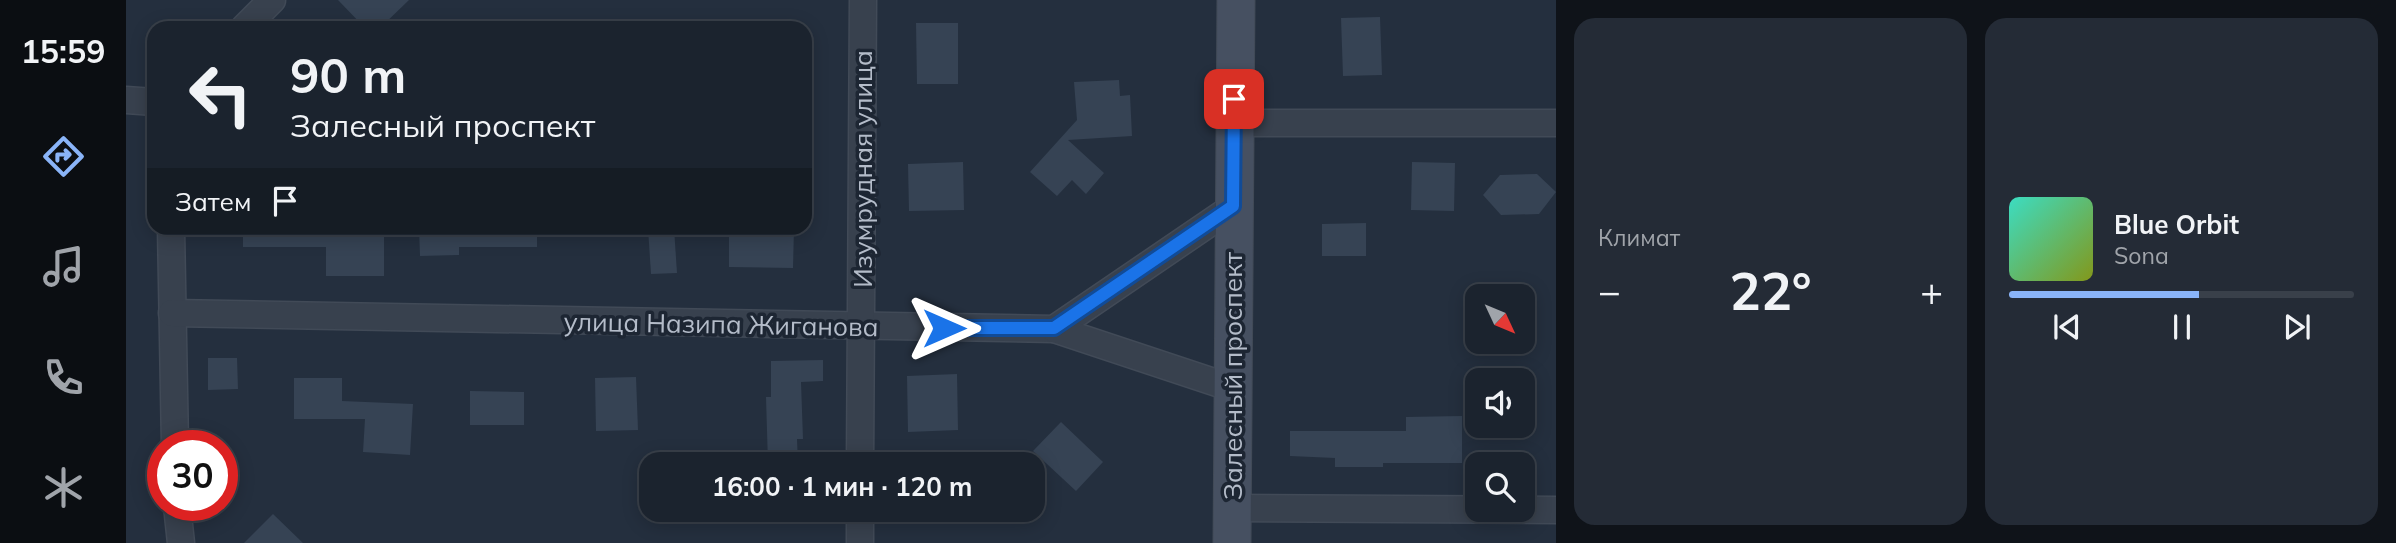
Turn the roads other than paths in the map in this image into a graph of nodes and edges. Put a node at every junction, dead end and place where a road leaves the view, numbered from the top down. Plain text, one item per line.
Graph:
1 (272, 0) edge
2 (863, 0) edge
3 (1236, 0) edge
4 (251, 21) edge
5 (126, 100) edge
6 (147, 102) edge
7 (1556, 122) edge
8 (1234, 124) junction
9 (1233, 206) junction
10 (171, 235) edge
11 (172, 313) junction
12 (861, 327) junction
13 (1054, 328) junction
14 (1232, 388) junction
15 (175, 430) edge
16 (860, 452) edge
17 (1556, 510) edge
18 (179, 521) edge
19 (860, 522) edge
20 (1232, 526) edge
21 (181, 543) edge
22 (860, 543) edge

1 - 4 street
2 - 12 street, Изумрудная улица
3 - 8 main road, Залесный проспект
5 - 6 street
7 - 8 street
8 - 9 main road, Залесный проспект
9 - 13 street
9 - 14 main road, Залесный проспект
10 - 11 street
11 - 12 street, улица Назипа Жиганова
11 - 15 street
12 - 13 street, улица Назипа Жиганова
12 - 16 street, Изумрудная улица
13 - 14 street, улица Назипа Жиганова
14 - 20 main road, Залесный проспект
17 - 20 street
18 - 21 street
19 - 22 street

